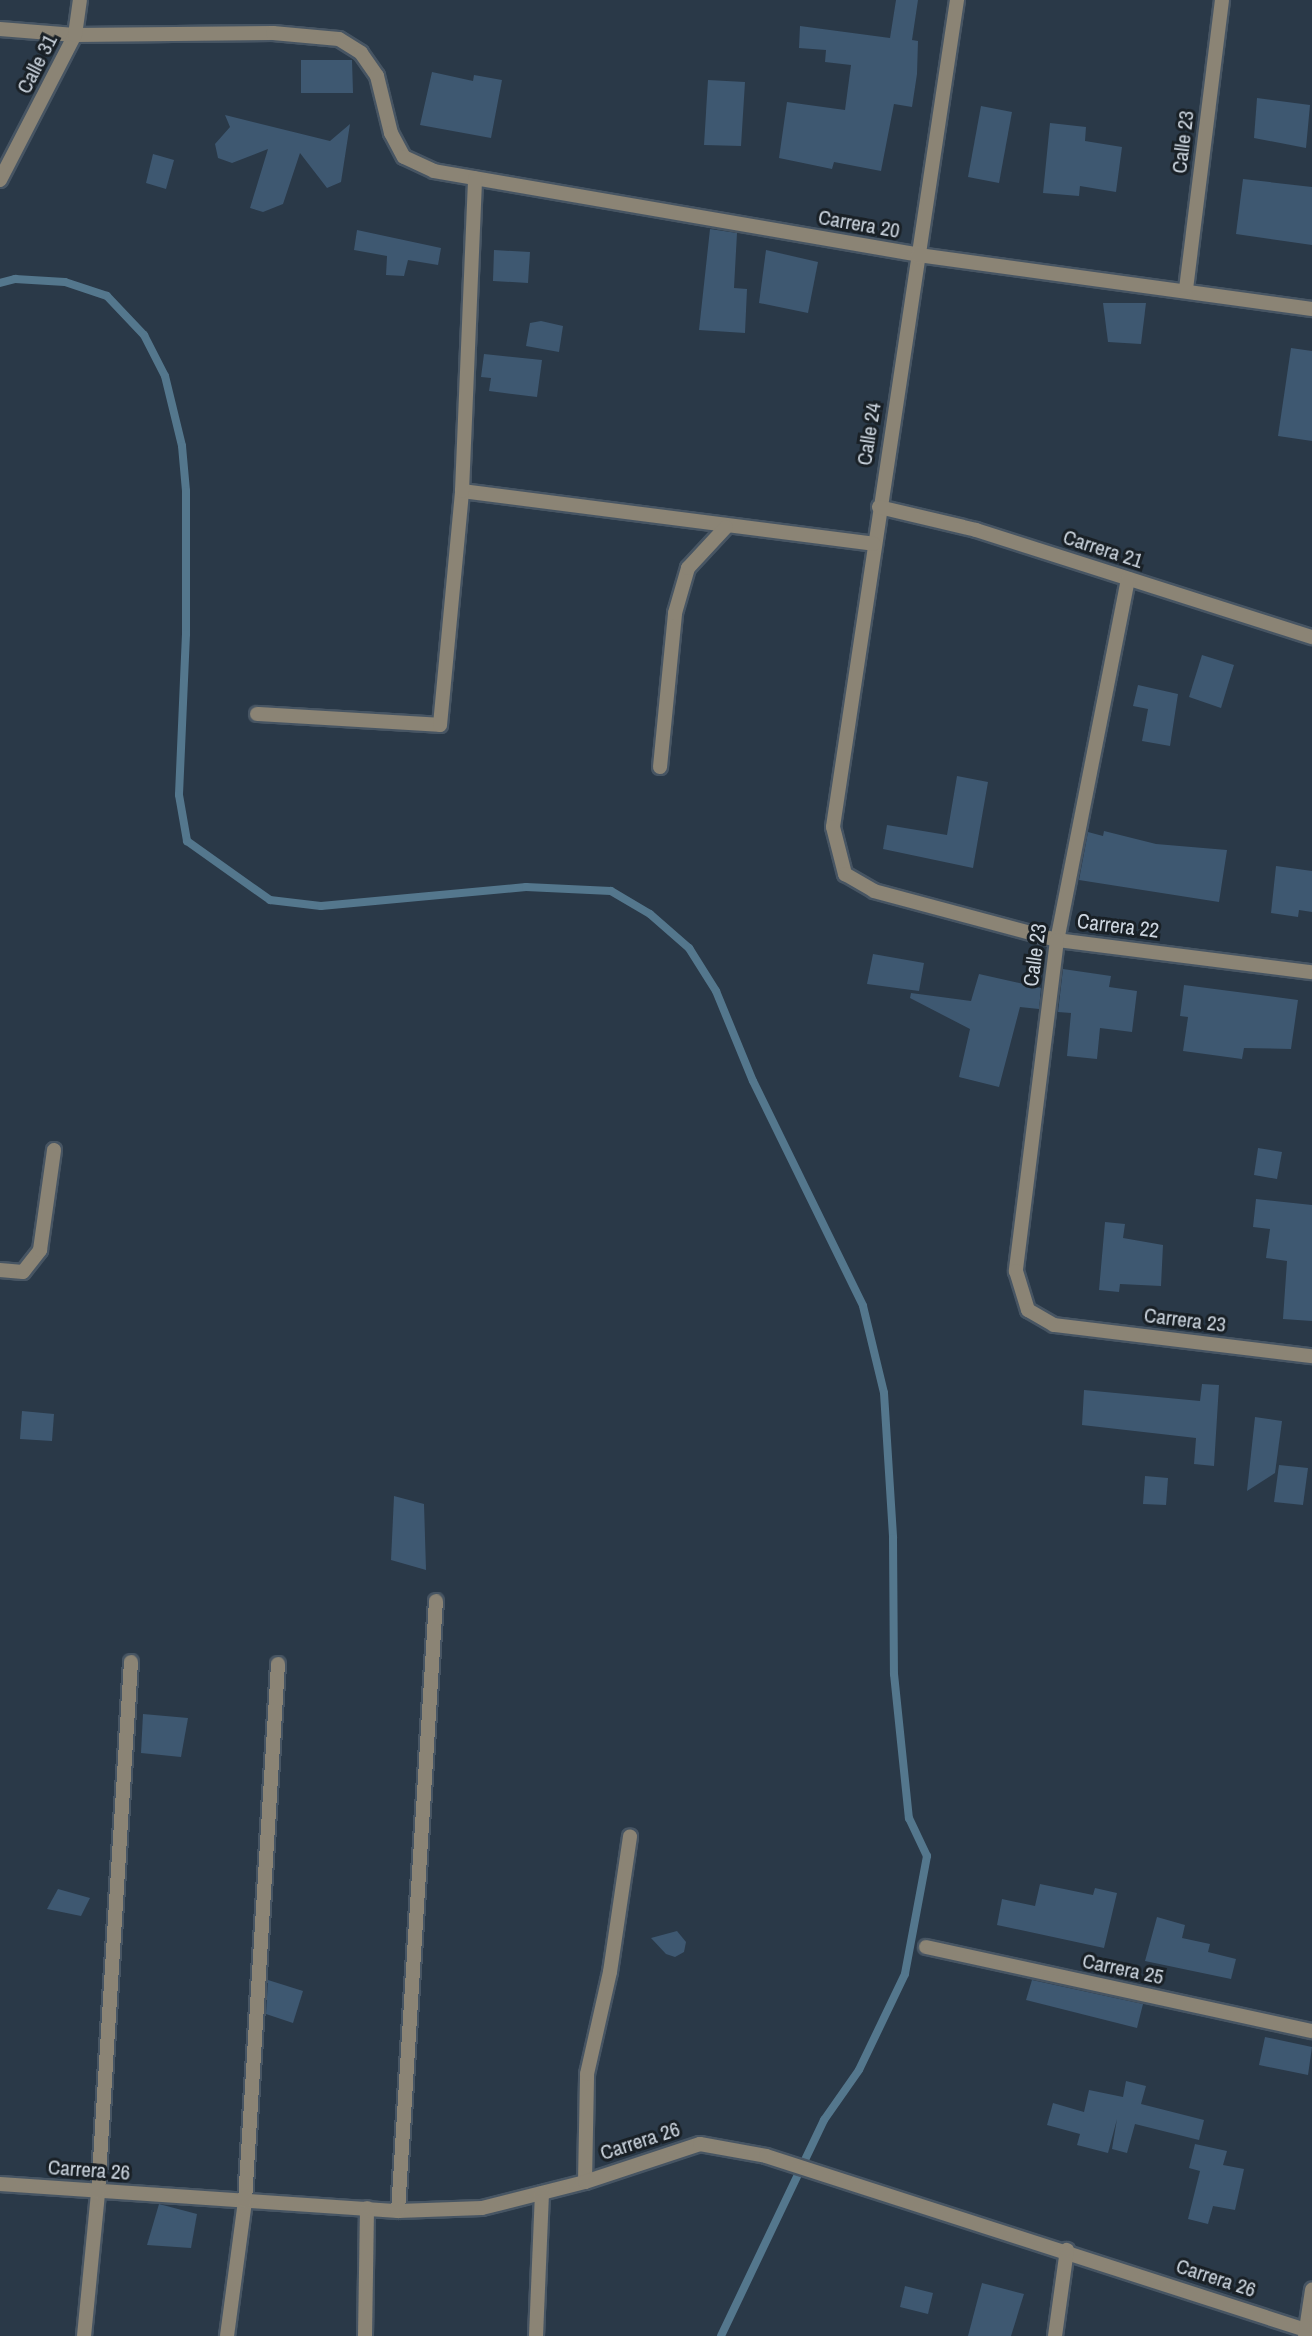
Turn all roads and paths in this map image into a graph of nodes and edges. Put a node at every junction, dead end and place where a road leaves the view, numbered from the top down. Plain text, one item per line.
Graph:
1 (80, 0) edge
2 (957, 0) edge
3 (1222, 0) edge
4 (0, 29) edge
5 (75, 36) junction
6 (475, 178) junction
7 (0, 180) edge
8 (918, 255) junction
9 (1186, 289) junction
10 (1312, 309) edge
11 (462, 491) junction
12 (879, 507) junction
13 (726, 527) junction
14 (874, 544) junction
15 (1128, 579) junction
16 (1312, 637) edge
17 (257, 714) dead end
18 (660, 767) dead end
19 (845, 874) joint
20 (1057, 940) junction
21 (1312, 972) edge
22 (54, 1150) dead end
23 (0, 1270) edge
24 (1054, 1325) joint
25 (1312, 1356) edge
26 (436, 1601) dead end
27 (131, 1662) dead end
28 (278, 1664) dead end
29 (630, 1836) dead end
30 (926, 1947) dead end
31 (1312, 2031) edge
32 (585, 2182) junction
33 (0, 2184) edge
34 (98, 2192) junction
35 (542, 2193) junction
36 (245, 2201) junction
37 (367, 2208) junction
38 (397, 2211) junction
39 (1067, 2250) junction
40 (1312, 2290) edge
41 (1308, 2332) edge
42 (84, 2336) edge
43 (227, 2336) edge
44 (365, 2336) edge
45 (536, 2336) edge
46 (1055, 2336) edge

1 - 5 street, Calle 31
2 - 8 street, Calle 24
3 - 9 street, Calle 23
4 - 5 street
5 - 6 street, Carrera 20
5 - 7 street, Calle 31
6 - 8 street, Carrera 20
6 - 11 street
8 - 9 street, Carrera 20
8 - 12 street, Calle 24
9 - 10 street, Carrera 20
11 - 13 street
11 - 17 street
12 - 14 street, Calle 24
12 - 15 street, Carrera 21
13 - 14 street
13 - 18 street
14 - 19 street, Calle 24
15 - 16 street, Carrera 21
15 - 20 street, Calle 23
19 - 20 street, Carrera 22
20 - 21 street, Carrera 22
20 - 24 street, Calle 23
22 - 23 street
24 - 25 street, Carrera 23
26 - 38 street
27 - 34 street
28 - 36 street
29 - 32 street
30 - 31 street, Carrera 25
32 - 35 street, Carrera 26
32 - 39 street, Carrera 26
33 - 34 street, Carrera 26
34 - 36 street, Carrera 26
34 - 42 street
35 - 38 street, Carrera 26
35 - 45 street
36 - 37 street, Carrera 26
36 - 43 street
37 - 38 street, Carrera 26
37 - 44 street
39 - 41 street, Carrera 26
39 - 46 street
40 - 41 street

